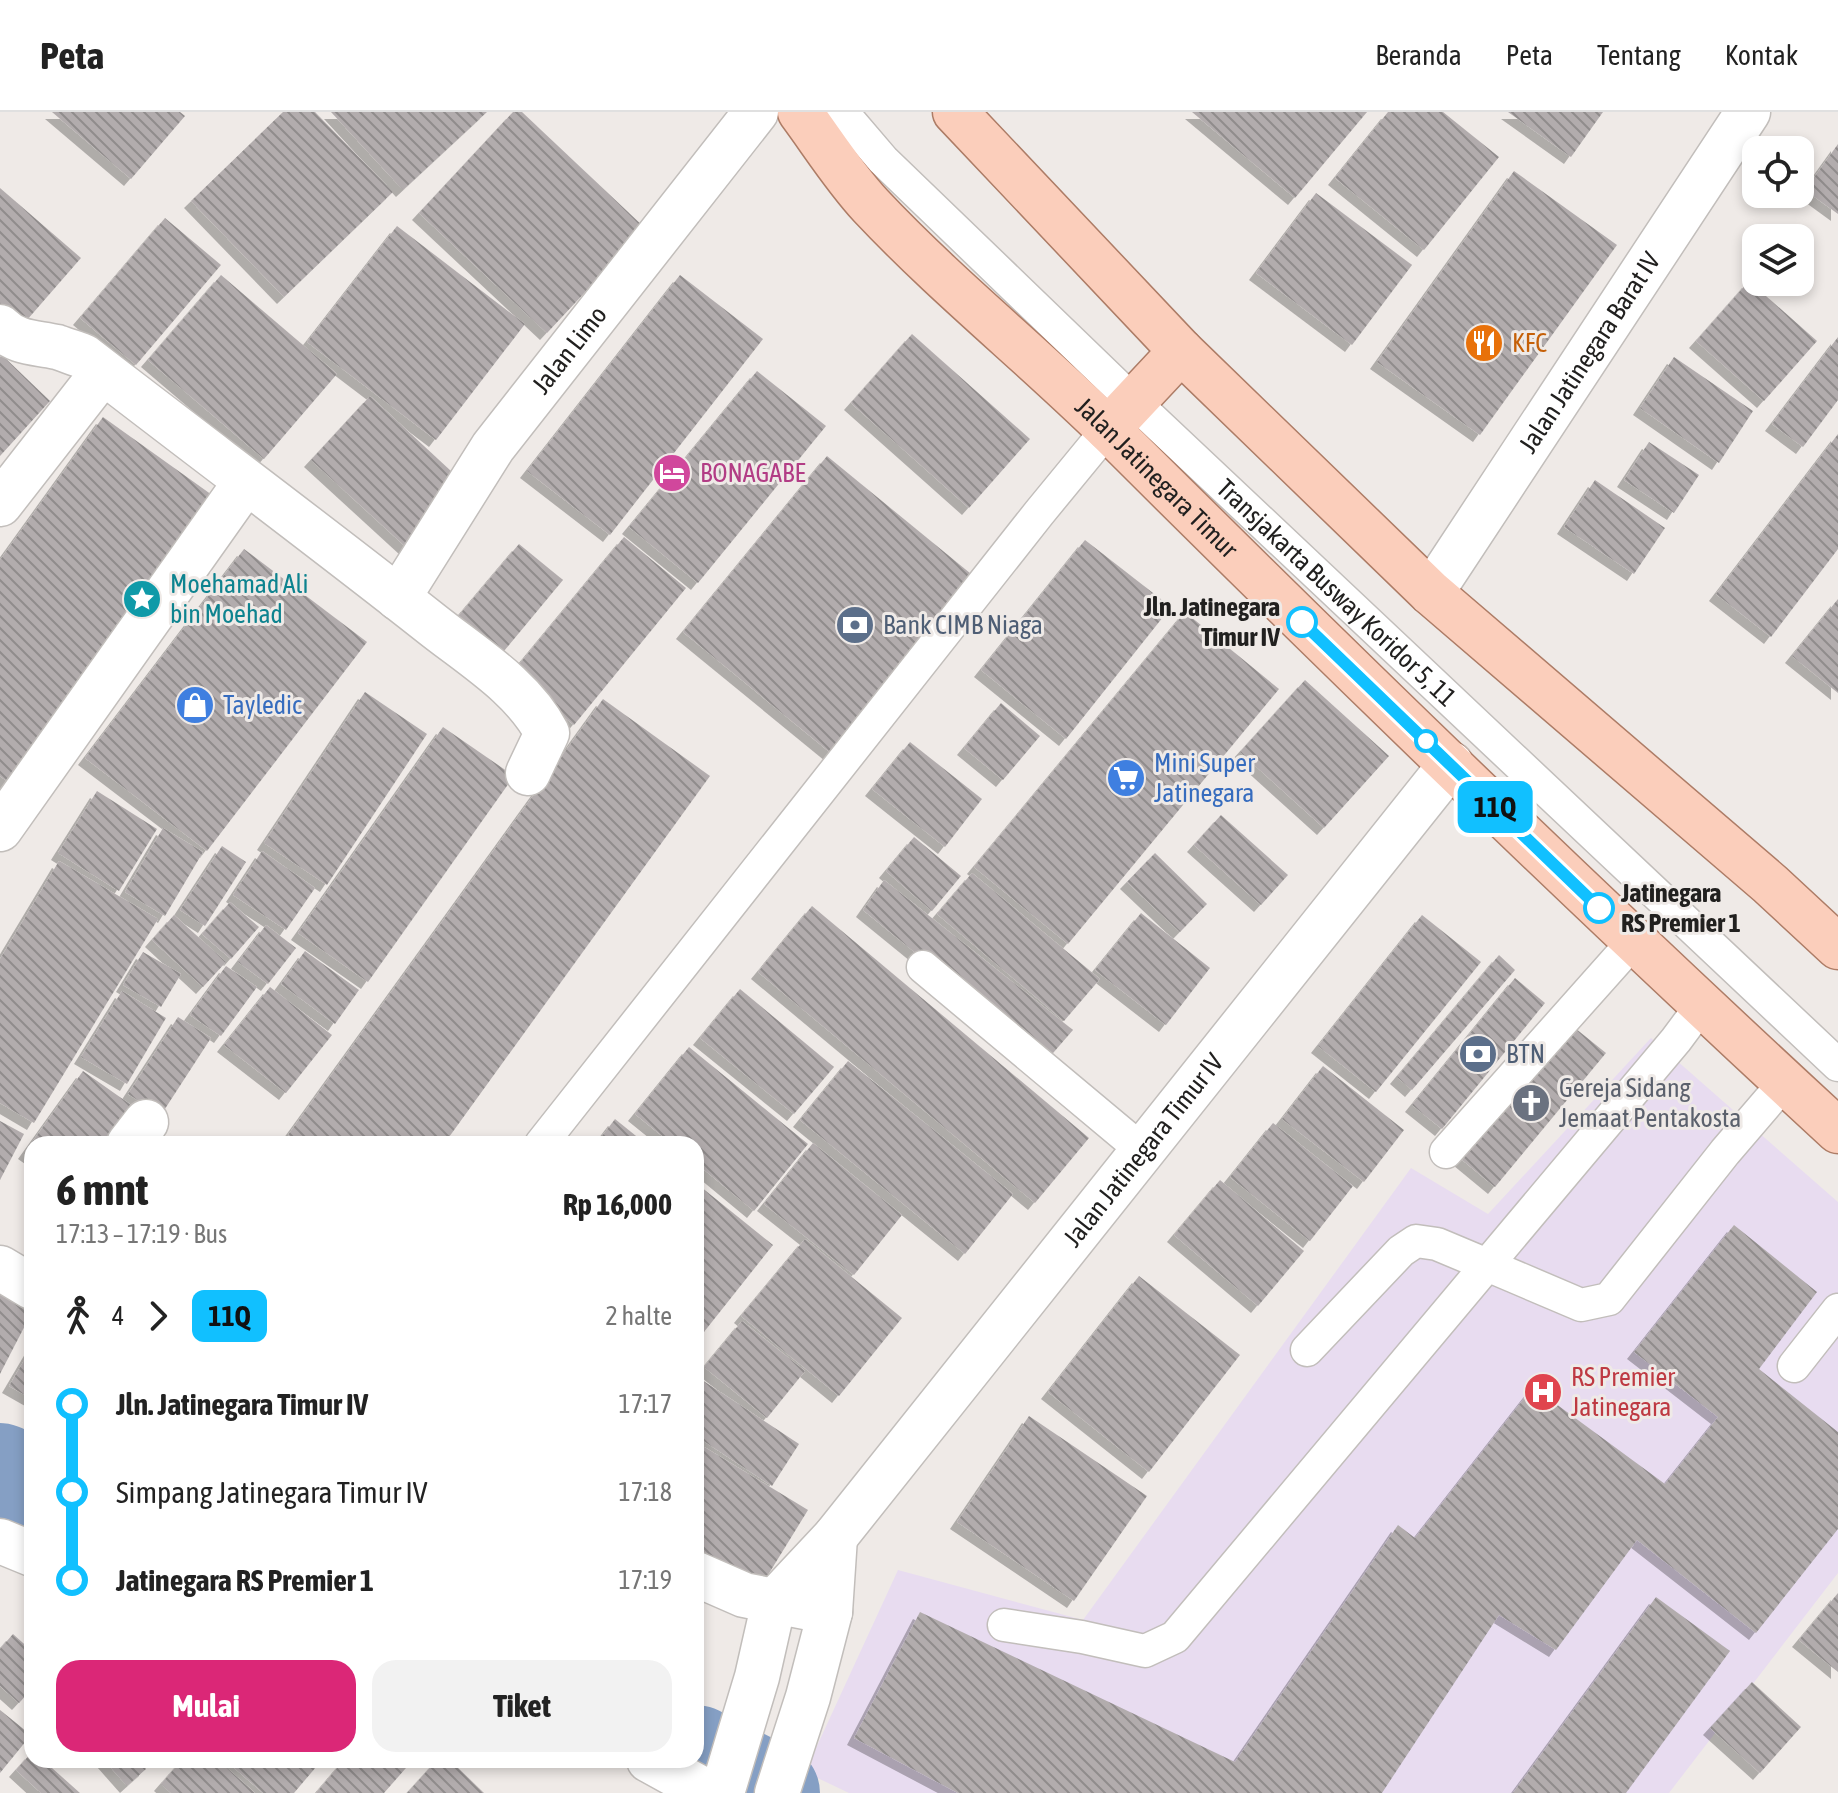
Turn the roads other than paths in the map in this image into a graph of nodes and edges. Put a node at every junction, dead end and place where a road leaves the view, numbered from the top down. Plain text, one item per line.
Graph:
1 (756, 112) edge
2 (800, 112) edge
3 (842, 112) edge
4 (1748, 112) edge
5 (966, 116) edge
6 (0, 327) edge
7 (1181, 351) junction
8 (103, 372) junction
9 (1121, 415) junction
10 (245, 483) junction
11 (0, 504) edge
12 (1431, 593) junction
13 (398, 598) junction
14 (1451, 764) junction
15 (528, 773) dead end
16 (5, 812) edge
17 (1633, 942) junction
18 (1838, 947) edge
19 (923, 967) dead end
20 (1702, 1005) junction
21 (1838, 1065) edge
22 (1785, 1082) junction
23 (1838, 1131) edge
24 (547, 1136) edge
25 (1143, 1151) junction
26 (1446, 1152) dead end
27 (1487, 1265) junction
28 (1838, 1310) edge
29 (1307, 1350) dead end
30 (1794, 1366) dead end
31 (835, 1537) junction
32 (704, 1578) edge
33 (774, 1602) junction
34 (830, 1612) junction
35 (1004, 1625) dead end
36 (668, 1768) edge
37 (719, 1789) edge
38 (777, 1793) edge

1 - 13 street, Jalan Limo
2 - 9 main road, Jalan Jatinegara Timur
3 - 9 lane, Transjakarta Busway Koridor 5, 11
4 - 12 street, Jalan Jatinegara Barat IV
5 - 7 main road
6 - 8 street
7 - 9 main road
7 - 12 main road
8 - 10 street
8 - 11 street
9 - 14 main road, Jalan Jatinegara Timur
9 - 21 lane, Transjakarta Busway Koridor 5, 11
9 - 24 lane
10 - 13 street
10 - 16 street
12 - 18 main road
13 - 15 street
14 - 17 main road, Jalan Jatinegara Timur
14 - 25 street, Jalan Jatinegara Timur IV
17 - 20 main road, Jalan Jatinegara Timur
17 - 26 lane
19 - 25 lane
20 - 22 main road, Jalan Jatinegara Timur
20 - 27 lane
22 - 23 main road, Jalan Jatinegara Timur
22 - 27 lane
25 - 31 street, Jalan Jatinegara Timur IV
27 - 29 lane
27 - 35 lane
28 - 30 lane
31 - 33 street, Jalan Jatinegara Timur IV
31 - 34 street
32 - 33 street
33 - 34 street
33 - 37 street
34 - 38 street
36 - 37 street

